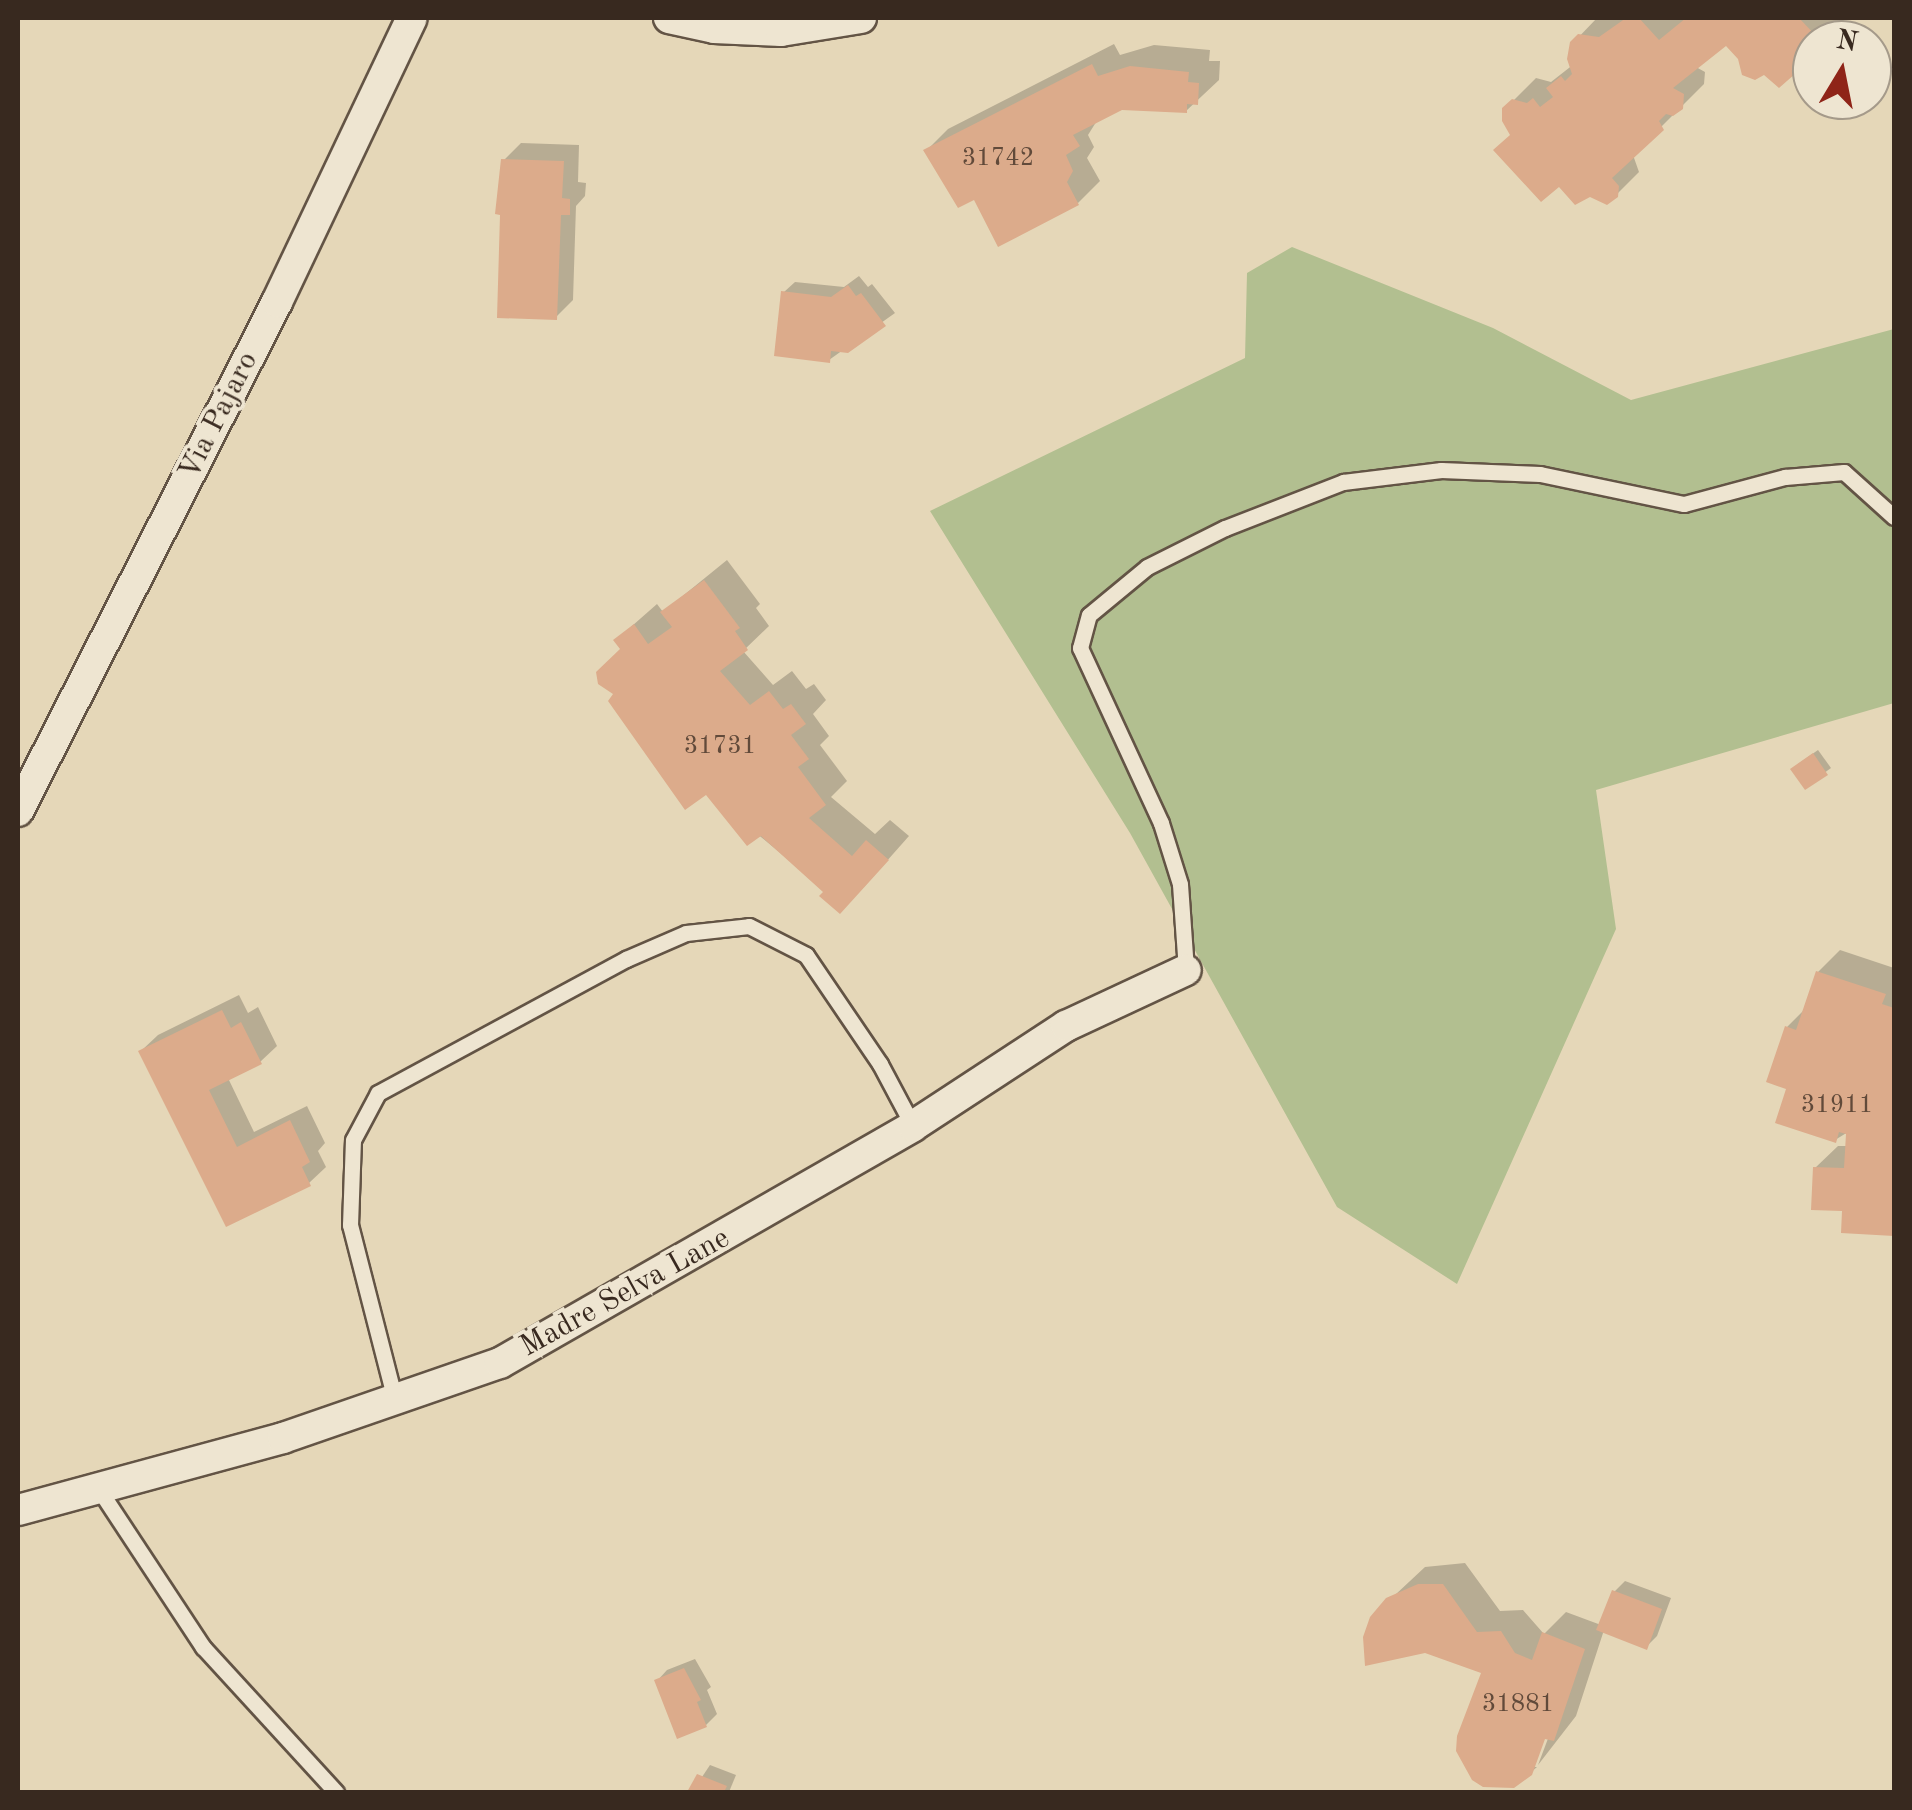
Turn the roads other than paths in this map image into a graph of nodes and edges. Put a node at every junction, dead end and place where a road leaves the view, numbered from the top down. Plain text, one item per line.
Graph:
1 (412, 18) edge
2 (669, 18) edge
3 (861, 18) edge
4 (1894, 518) edge
5 (18, 811) edge
6 (1186, 970) joint
7 (913, 1126) junction
8 (396, 1400) junction
9 (98, 1488) junction
10 (18, 1510) edge
11 (336, 1792) edge

1 - 5 street, Via Pajaro
2 - 3 street
4 - 6 lane
6 - 7 street, Madre Selva Lane
7 - 8 street, Madre Selva Lane
7 - 8 lane
8 - 9 street, Madre Selva Lane
9 - 10 street, Madre Selva Lane
9 - 11 lane

